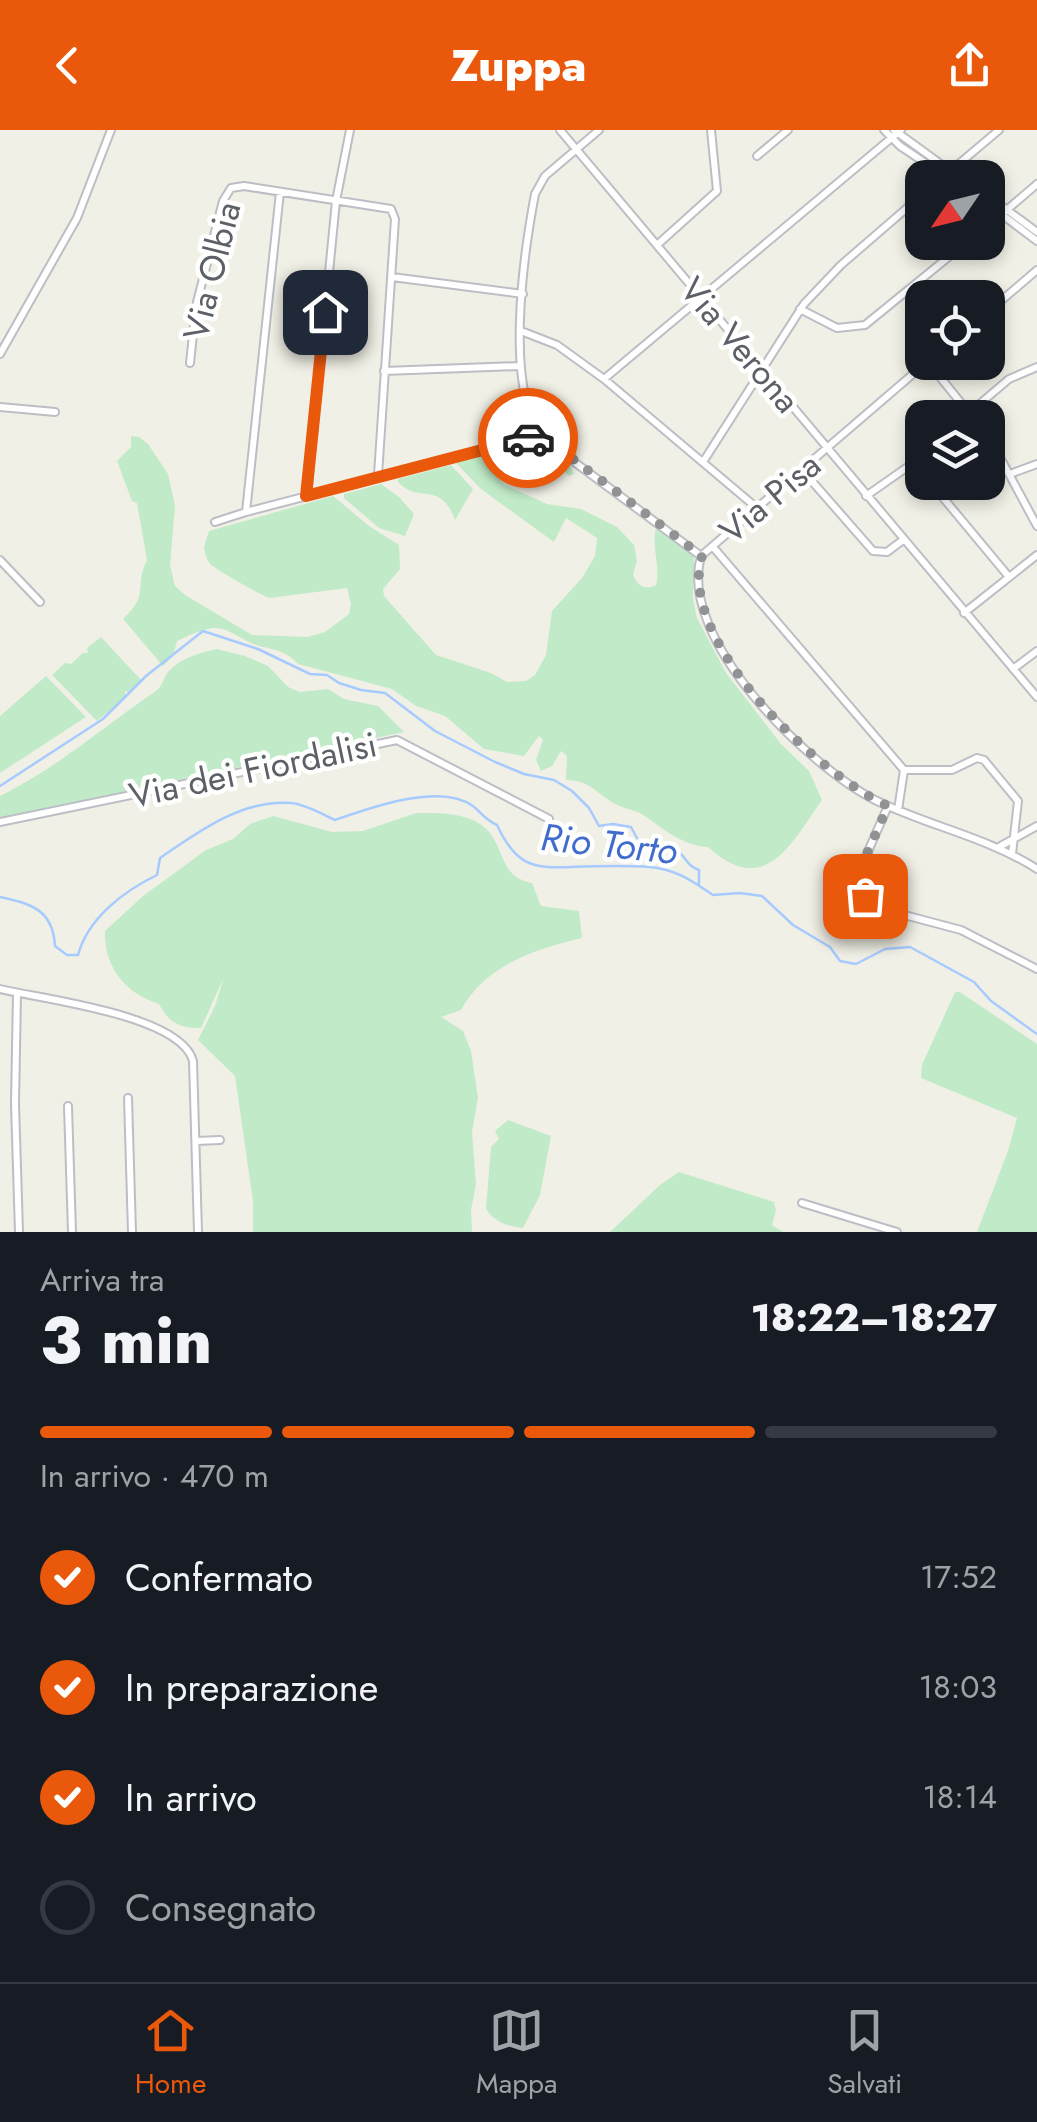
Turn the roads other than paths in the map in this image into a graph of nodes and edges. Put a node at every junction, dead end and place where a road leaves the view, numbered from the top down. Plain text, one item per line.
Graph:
1 (111, 130) edge
2 (350, 130) edge
3 (560, 130) edge
4 (599, 130) edge
5 (711, 130) edge
6 (788, 130) edge
7 (884, 130) edge
8 (1000, 130) edge
9 (896, 133) edge
10 (576, 149) junction
11 (757, 156) dead end
12 (929, 160) edge
13 (965, 160) edge
14 (1037, 184) edge
15 (280, 192) junction
16 (336, 201) junction
17 (905, 211) edge
18 (1005, 212) junction
19 (1037, 232) edge
20 (1037, 241) edge
21 (656, 245) junction
22 (946, 260) edge
23 (1037, 270) edge
24 (392, 276) junction
25 (523, 294) junction
26 (1005, 297) edge
27 (702, 299) junction
28 (800, 310) junction
29 (520, 331) junction
30 (0, 354) edge
31 (190, 363) dead end
32 (520, 366) junction
33 (1037, 366) edge
34 (760, 369) junction
35 (384, 370) junction
36 (604, 379) junction
37 (907, 380) edge
38 (943, 380) edge
39 (959, 400) edge
40 (986, 400) edge
41 (0, 407) edge
42 (55, 412) dead end
43 (541, 435) junction
44 (827, 450) junction
45 (703, 462) junction
46 (1037, 464) edge
47 (1005, 465) edge
48 (905, 469) edge
49 (803, 470) junction
50 (1010, 474) junction
51 (378, 476) junction
52 (306, 496) junction
53 (866, 496) junction
54 (945, 500) edge
55 (758, 508) junction
56 (246, 512) junction
57 (214, 522) dead end
58 (1037, 526) edge
59 (903, 540) junction
60 (713, 546) junction
61 (702, 556) junction
62 (1037, 556) edge
63 (0, 560) edge
64 (1009, 577) junction
65 (40, 602) dead end
66 (964, 613) junction
67 (1037, 651) edge
68 (1013, 669) junction
69 (1037, 697) edge
70 (904, 770) junction
71 (888, 806) junction
72 (898, 810) junction
73 (549, 819) dead end
74 (0, 822) edge
75 (1037, 826) edge
76 (1014, 838) junction
77 (999, 847) junction
78 (1012, 854) junction
79 (1037, 868) edge
80 (1037, 969) edge
81 (0, 989) edge
82 (17, 993) junction
83 (128, 1098) dead end
84 (68, 1106) dead end
85 (220, 1140) dead end
86 (196, 1141) junction
87 (802, 1203) dead end
88 (19, 1232) edge
89 (72, 1232) edge
90 (132, 1232) edge
91 (198, 1232) edge
92 (897, 1232) edge

1 - 30 street
2 - 16 street
3 - 10 street, Via Verona
4 - 10 street
5 - 21 street
6 - 11 street
7 - 9 street
8 - 13 street
9 - 12 street
9 - 27 street
10 - 21 street, Via Verona
10 - 25 street
14 - 18 street
15 - 16 street, Via Olbia
15 - 31 street, Via Olbia
15 - 56 street
16 - 24 street, Via Olbia
16 - 52 street
17 - 28 street
18 - 19 street
18 - 20 street
21 - 27 street, Via Verona
22 - 28 street
23 - 26 street
24 - 25 street
24 - 35 street, Via Olbia
25 - 29 street
27 - 34 street, Via Verona
27 - 36 street
28 - 34 street
29 - 32 street
29 - 36 street
32 - 35 street
32 - 43 street
33 - 40 street
34 - 44 street, Via Verona
34 - 45 street
35 - 51 street, Via Olbia
36 - 45 street
37 - 44 street, Via Pisa
38 - 39 street
41 - 42 street
43 - 51 street
43 - 61 street, Via Pisa
44 - 49 street, Via Pisa
44 - 53 street, Via Verona
45 - 55 street
46 - 50 street
47 - 50 street
48 - 53 street
49 - 55 street, Via Pisa
49 - 59 street
50 - 58 street
51 - 52 street
52 - 56 street
53 - 59 street, Via Verona
54 - 64 street
55 - 60 street, Via Pisa
56 - 57 street
59 - 66 street, Via Verona
60 - 61 street, Via Pisa
60 - 70 street
61 - 71 street
62 - 64 street
63 - 65 street
64 - 66 street
66 - 68 street, Via Verona
67 - 68 street
68 - 69 street, Via Verona
70 - 72 street
70 - 76 street
71 - 72 street
71 - 80 street
72 - 77 street
73 - 74 street, Via dei Fiordalisi
75 - 76 street
76 - 77 street
76 - 78 street
77 - 78 street
78 - 79 street
81 - 82 street
82 - 86 street
82 - 88 street
83 - 90 street
84 - 89 street
85 - 86 street
86 - 91 street
87 - 92 street

